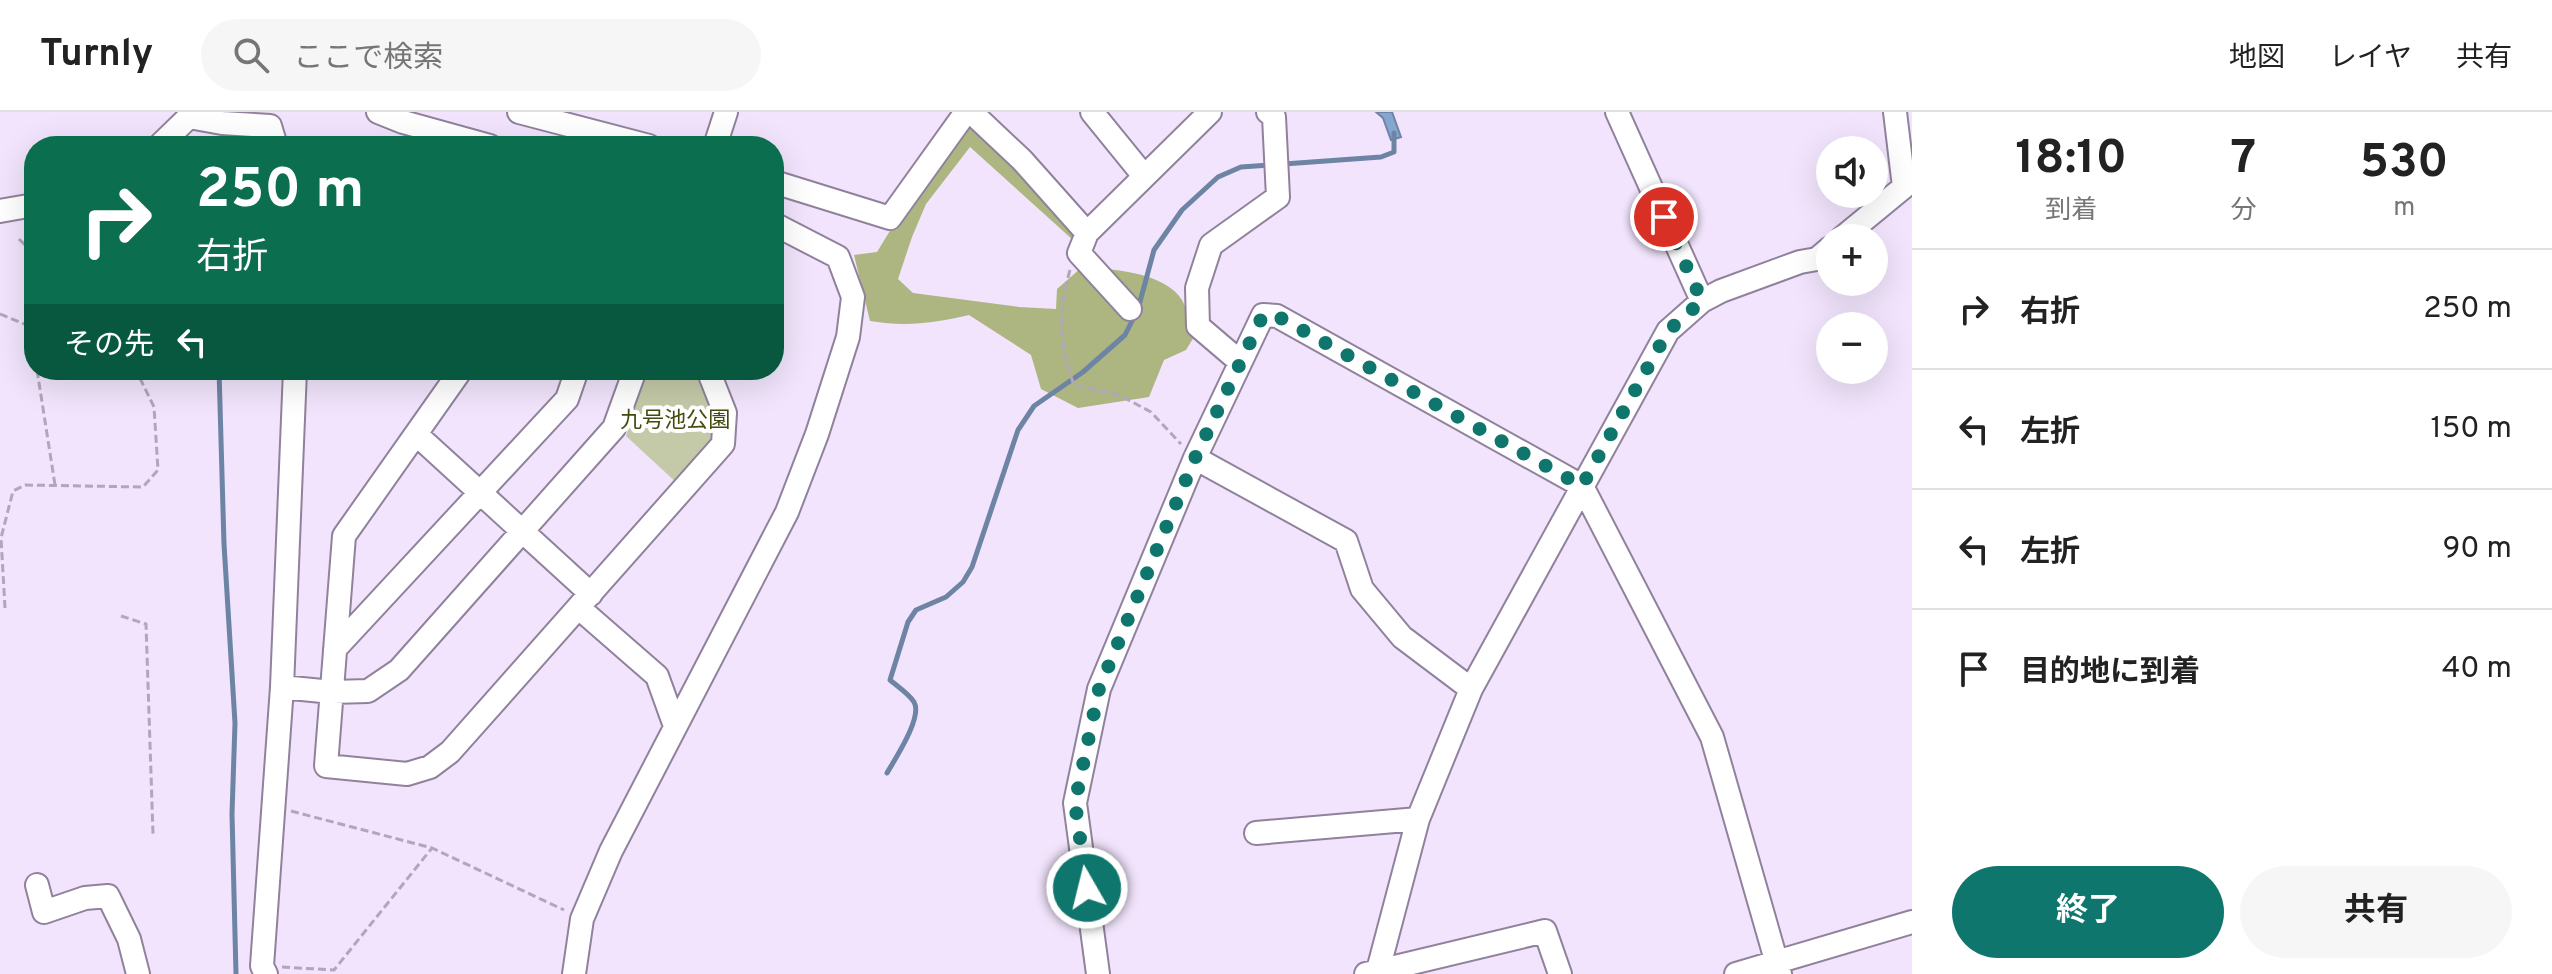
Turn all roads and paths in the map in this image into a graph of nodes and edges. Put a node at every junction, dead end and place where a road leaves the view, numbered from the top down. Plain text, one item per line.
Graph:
1 (378, 112) edge
2 (519, 112) edge
3 (726, 112) edge
4 (969, 112) edge
5 (1092, 112) edge
6 (1210, 112) edge
7 (1268, 112) edge
8 (1617, 112) edge
9 (192, 114) edge
10 (1901, 119) edge
11 (169, 136) edge
12 (273, 136) edge
13 (454, 136) edge
14 (611, 136) edge
15 (718, 136) edge
16 (1144, 176) junction
17 (784, 185) edge
18 (1908, 192) edge
19 (24, 207) edge
20 (0, 211) edge
21 (1862, 224) edge
22 (784, 229) edge
23 (19, 239) dead end
24 (1083, 243) junction
25 (24, 244) edge
26 (1816, 259) edge
27 (1702, 301) junction
28 (1130, 309) dead end
29 (0, 314) edge
30 (24, 324) edge
31 (1239, 361) junction
32 (39, 380) edge
33 (141, 380) edge
34 (295, 380) edge
35 (454, 380) edge
36 (574, 380) edge
37 (631, 380) edge
38 (712, 380) edge
39 (417, 435) junction
40 (1195, 458) junction
41 (56, 486) junction
42 (1582, 486) junction
43 (480, 492) junction
44 (522, 532) junction
45 (585, 601) junction
46 (5, 608) dead end
47 (121, 616) dead end
48 (335, 649) junction
49 (282, 687) junction
50 (1471, 689) junction
51 (332, 692) junction
52 (675, 726) junction
53 (271, 806) junction
54 (1418, 819) junction
55 (1256, 833) dead end
56 (153, 834) dead end
57 (432, 848) junction
58 (37, 885) dead end
59 (582, 919) junction
60 (1912, 922) edge
61 (1778, 968) edge
62 (264, 970) edge
63 (1373, 973) edge
64 (138, 974) edge
65 (574, 974) edge
66 (1098, 974) edge
67 (1560, 974) edge
68 (1736, 974) edge

1 - 13 street
2 - 14 street
3 - 15 street
4 - 17 street
4 - 24 street
5 - 16 street
6 - 16 street
7 - 31 street
8 - 27 street
9 - 11 street
9 - 12 street
10 - 18 street
16 - 24 street
18 - 21 street
19 - 20 street
22 - 52 street
23 - 25 path
24 - 28 street
24 - 40 path
26 - 27 street
27 - 42 street
29 - 30 path
31 - 40 street
31 - 42 street
32 - 41 path
33 - 41 path
34 - 49 street
35 - 39 street
36 - 43 street
37 - 44 street
38 - 45 street
39 - 43 street
39 - 48 street
40 - 50 street
40 - 66 street
41 - 46 path
42 - 50 street
42 - 61 street
43 - 44 street
43 - 48 street
44 - 45 street
44 - 51 street
45 - 51 street
45 - 52 street
47 - 56 path
48 - 51 street
49 - 51 street
49 - 53 street
50 - 54 street
52 - 59 street
53 - 57 path
53 - 62 street
54 - 55 street
54 - 63 street
57 - 59 path
57 - 62 path
58 - 64 street
59 - 65 street
60 - 61 street
61 - 68 street
63 - 67 street

